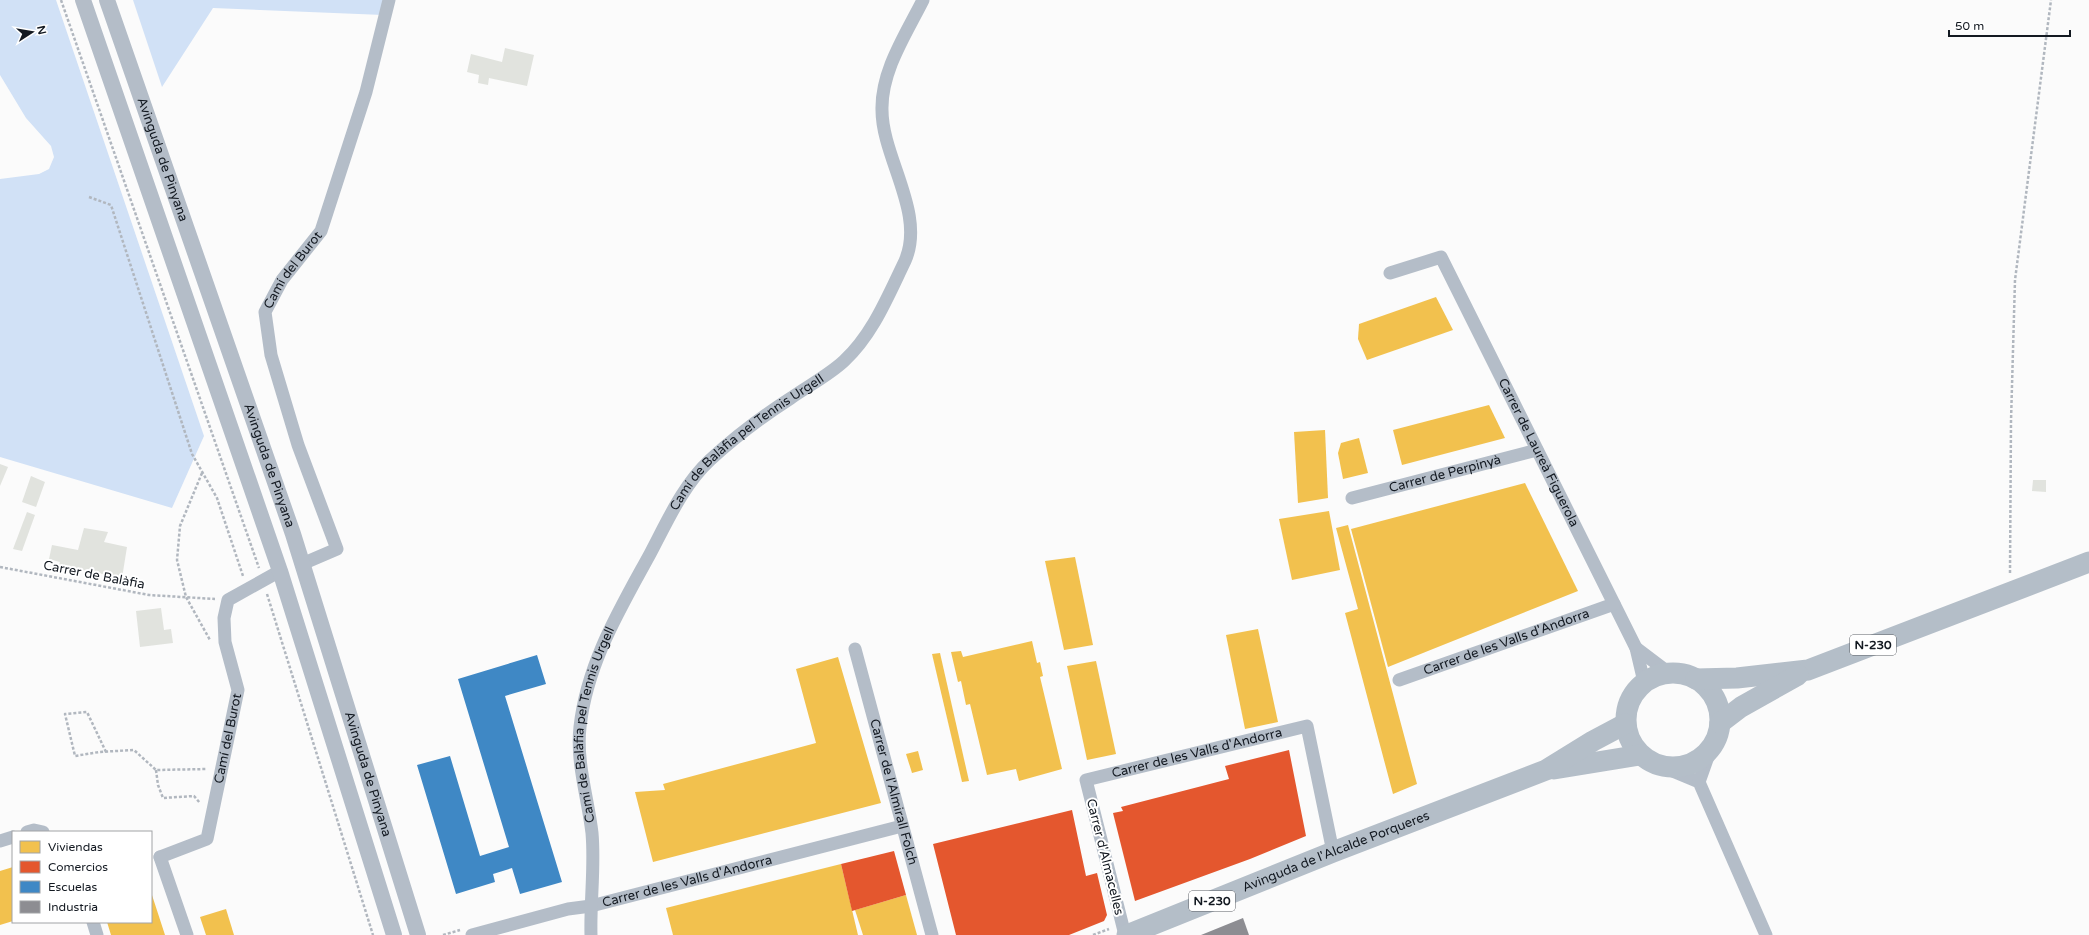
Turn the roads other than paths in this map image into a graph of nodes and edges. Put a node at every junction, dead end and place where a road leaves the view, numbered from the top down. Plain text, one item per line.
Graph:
1 (83, 0) edge
2 (107, 0) edge
3 (389, 0) edge
4 (923, 0) edge
5 (1390, 273) dead end
6 (1537, 450) junction
7 (1352, 498) dead end
8 (2089, 562) edge
9 (302, 564) junction
10 (280, 571) junction
11 (1614, 604) junction
12 (1636, 648) junction
13 (855, 649) dead end
14 (1808, 670) junction
15 (1668, 673) junction
16 (1696, 679) junction
17 (1399, 680) dead end
18 (1644, 682) junction
19 (1720, 723) junction
20 (1625, 724) junction
21 (1710, 751) junction
22 (1640, 755) junction
23 (1663, 767) junction
24 (1546, 770) junction
25 (1086, 780) joint
26 (1699, 782) junction
27 (902, 826) junction
28 (12, 837) edge
29 (0, 841) edge
30 (1333, 852) junction
31 (156, 857) edge
32 (590, 906) junction
33 (93, 923) edge
34 (97, 935) edge
35 (187, 935) edge
36 (394, 935) edge
37 (418, 935) edge
38 (472, 935) edge
39 (590, 935) edge
40 (932, 935) edge
41 (1126, 935) edge
42 (1766, 935) edge

1 - 10 street, Avinguda de Pinyana
2 - 9 street, Avinguda de Pinyana
3 - 9 street, Camí del Burot
4 - 32 street, Camí de Balàfia pel Tennis Urgell
5 - 6 street, Carrer de Laureà Figuerola
6 - 7 street, Carrer de Perpinyà
6 - 11 street, Carrer de Laureà Figuerola
8 - 14 main road, N-230
9 - 37 street, Avinguda de Pinyana
10 - 31 street, Camí del Burot
10 - 36 street, Avinguda de Pinyana
11 - 12 street, Carrer de Laureà Figuerola
11 - 17 street, Carrer de les Valls d'Andorra
12 - 15 street, Carrer de Laureà Figuerola
12 - 18 street, Carrer de Laureà Figuerola
13 - 27 street, Carrer de l'Almirall Folch
14 - 16 main road, N-230
14 - 19 main road, N-230
15 - 16 main road, N-230
15 - 18 main road, N-230
16 - 19 main road, N-230
18 - 20 main road, N-230
19 - 21 main road, N-230
20 - 22 main road, N-230
20 - 24 main road, N-230
21 - 23 main road, N-230
21 - 26 street
22 - 23 main road, N-230
22 - 24 main road, N-230
23 - 26 street
24 - 30 main road, Avinguda de l'Alcalde Porqueres / N-230
25 - 30 street, Carrer de les Valls d'Andorra
25 - 41 street, Carrer d'Almacelles
26 - 42 street
27 - 32 street, Carrer de les Valls d'Andorra
27 - 40 street, Carrer de l'Almirall Folch
28 - 29 street
30 - 41 main road, Avinguda de l'Alcalde Porqueres / N-230
31 - 35 street
32 - 38 street, Carrer de les Valls d'Andorra
32 - 39 street, Camí de Balàfia pel Tennis Urgell
33 - 34 street

